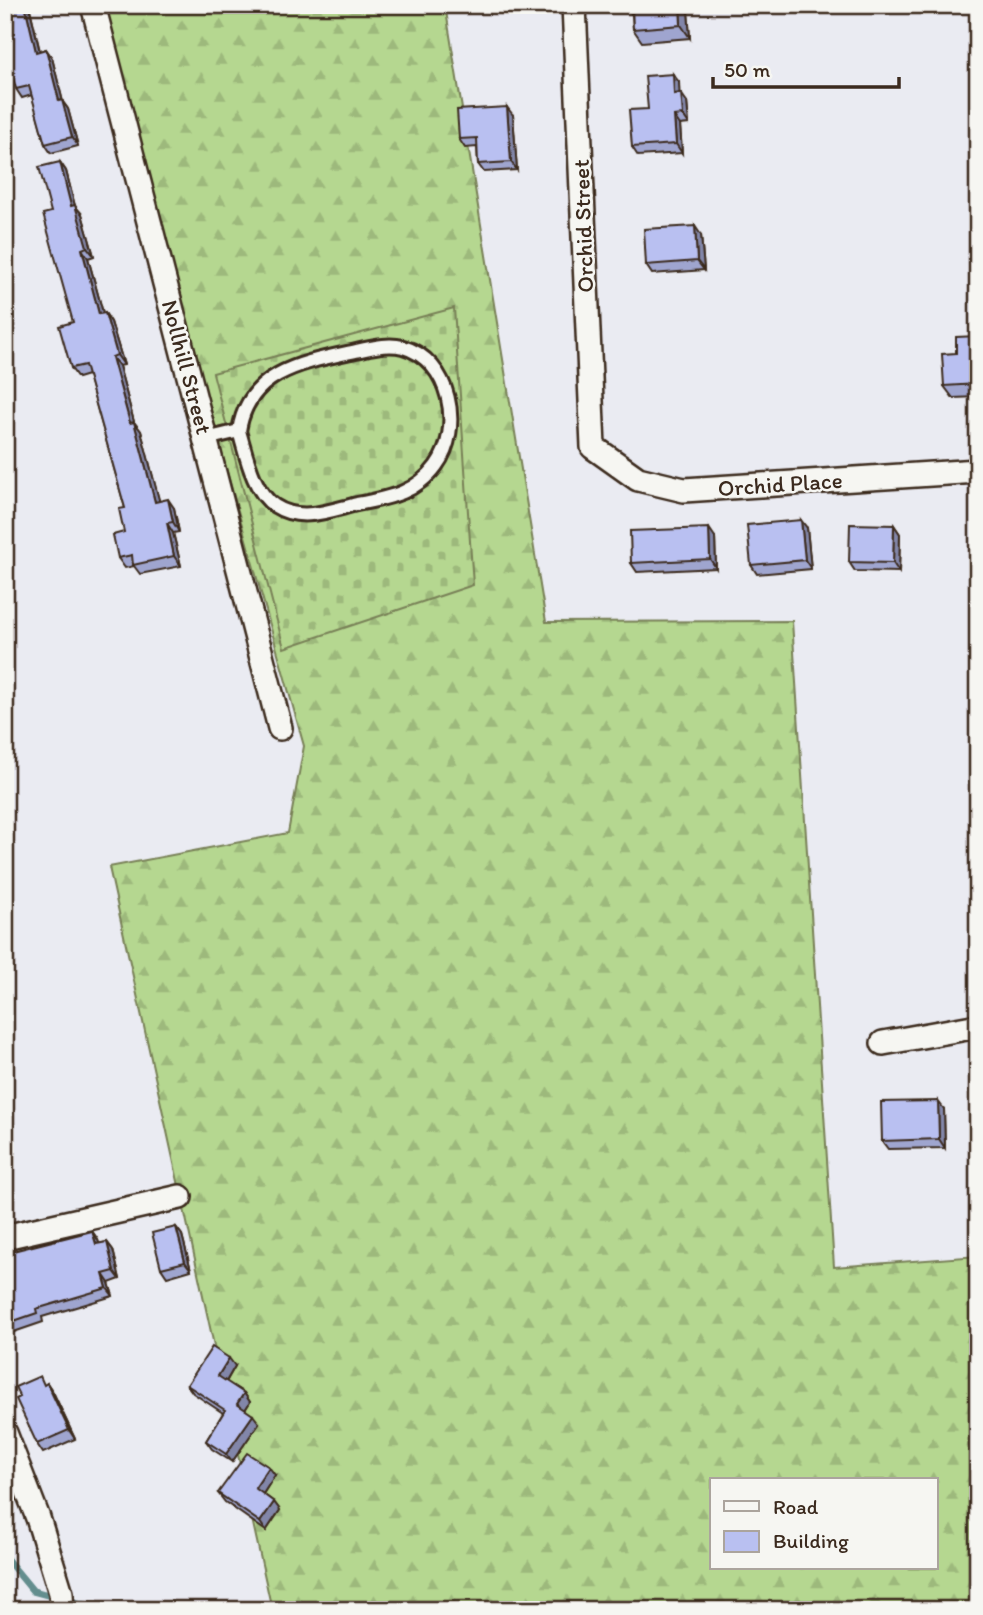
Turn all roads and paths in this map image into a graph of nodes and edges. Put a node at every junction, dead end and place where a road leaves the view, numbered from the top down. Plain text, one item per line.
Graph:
1 (93, 5) edge
2 (574, 5) edge
3 (239, 431) junction
4 (206, 439) junction
5 (593, 447) joint
6 (978, 471) edge
7 (280, 728) dead end
8 (978, 1026) edge
9 (883, 1043) dead end
10 (180, 1197) dead end
11 (5, 1237) edge
12 (5, 1433) edge
13 (62, 1601) edge

1 - 4 street, Nollhill Street
2 - 5 street, Orchid Street
3 - 3 lane
3 - 4 lane
4 - 7 street, Nollhill Street
5 - 6 street, Orchid Place
8 - 9 street
10 - 11 street
12 - 13 street

